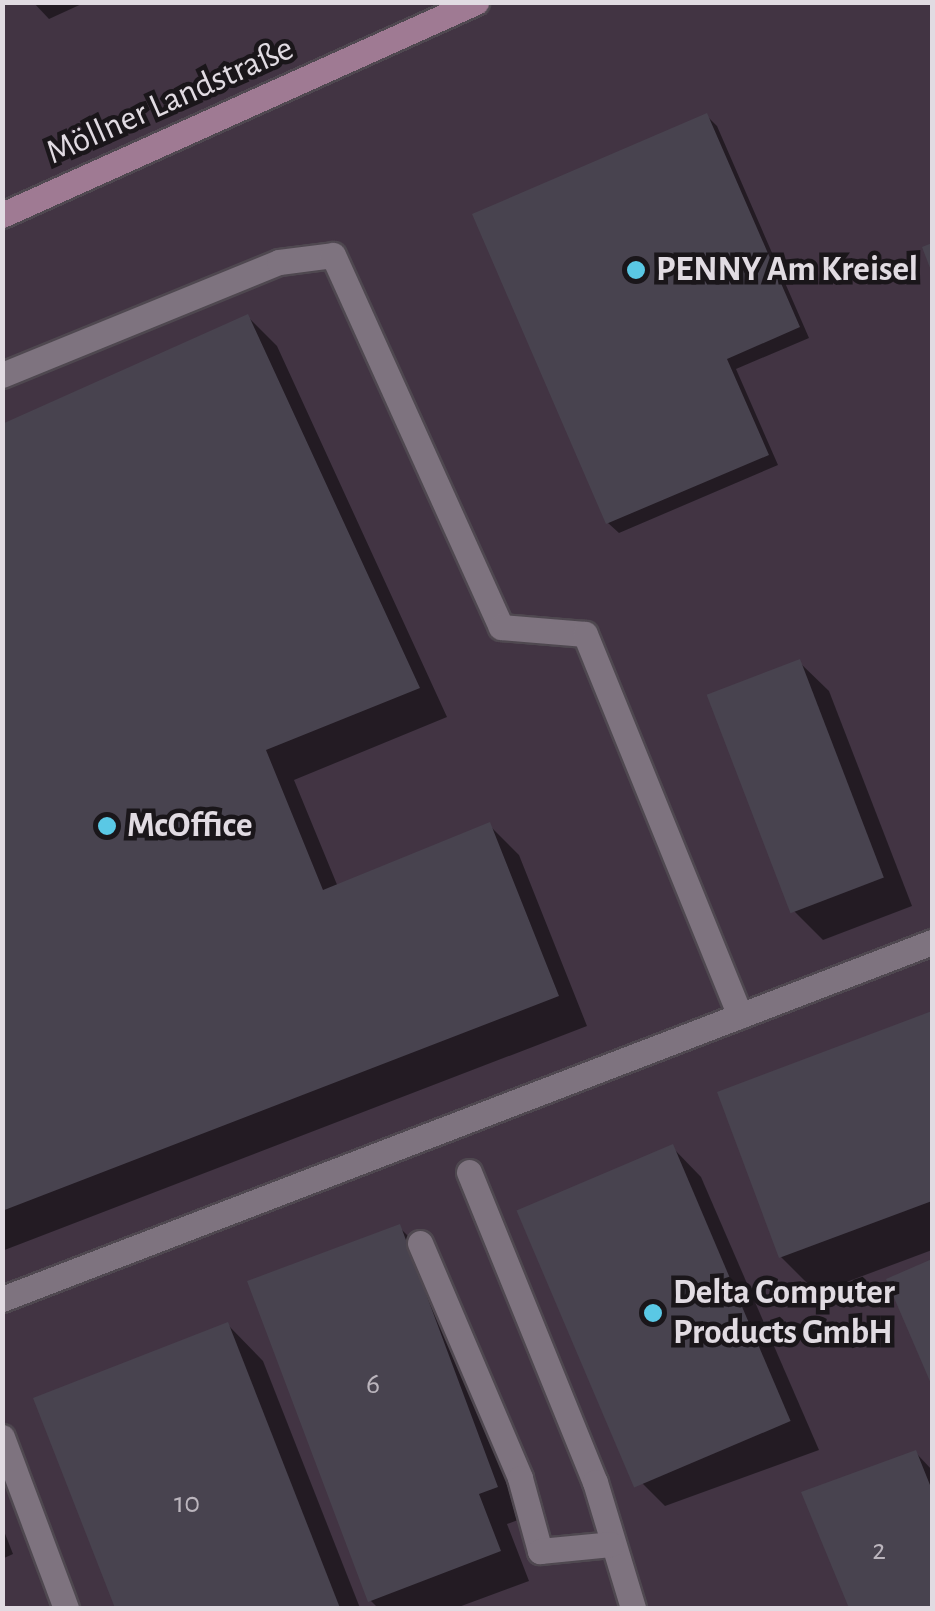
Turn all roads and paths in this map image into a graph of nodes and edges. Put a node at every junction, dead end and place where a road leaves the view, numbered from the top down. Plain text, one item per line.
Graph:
1 (476, 2) edge
2 (2, 215) edge
3 (2, 375) edge
4 (932, 942) edge
5 (740, 1016) junction
6 (469, 1172) dead end
7 (420, 1243) dead end
8 (2, 1298) edge
9 (2, 1437) edge
10 (611, 1544) junction
11 (66, 1608) edge
12 (633, 1608) edge

1 - 2 main road, Möllner Landstraße
3 - 5 lane
4 - 5 lane
5 - 8 lane
6 - 10 lane
7 - 10 lane
9 - 11 lane
10 - 12 lane

